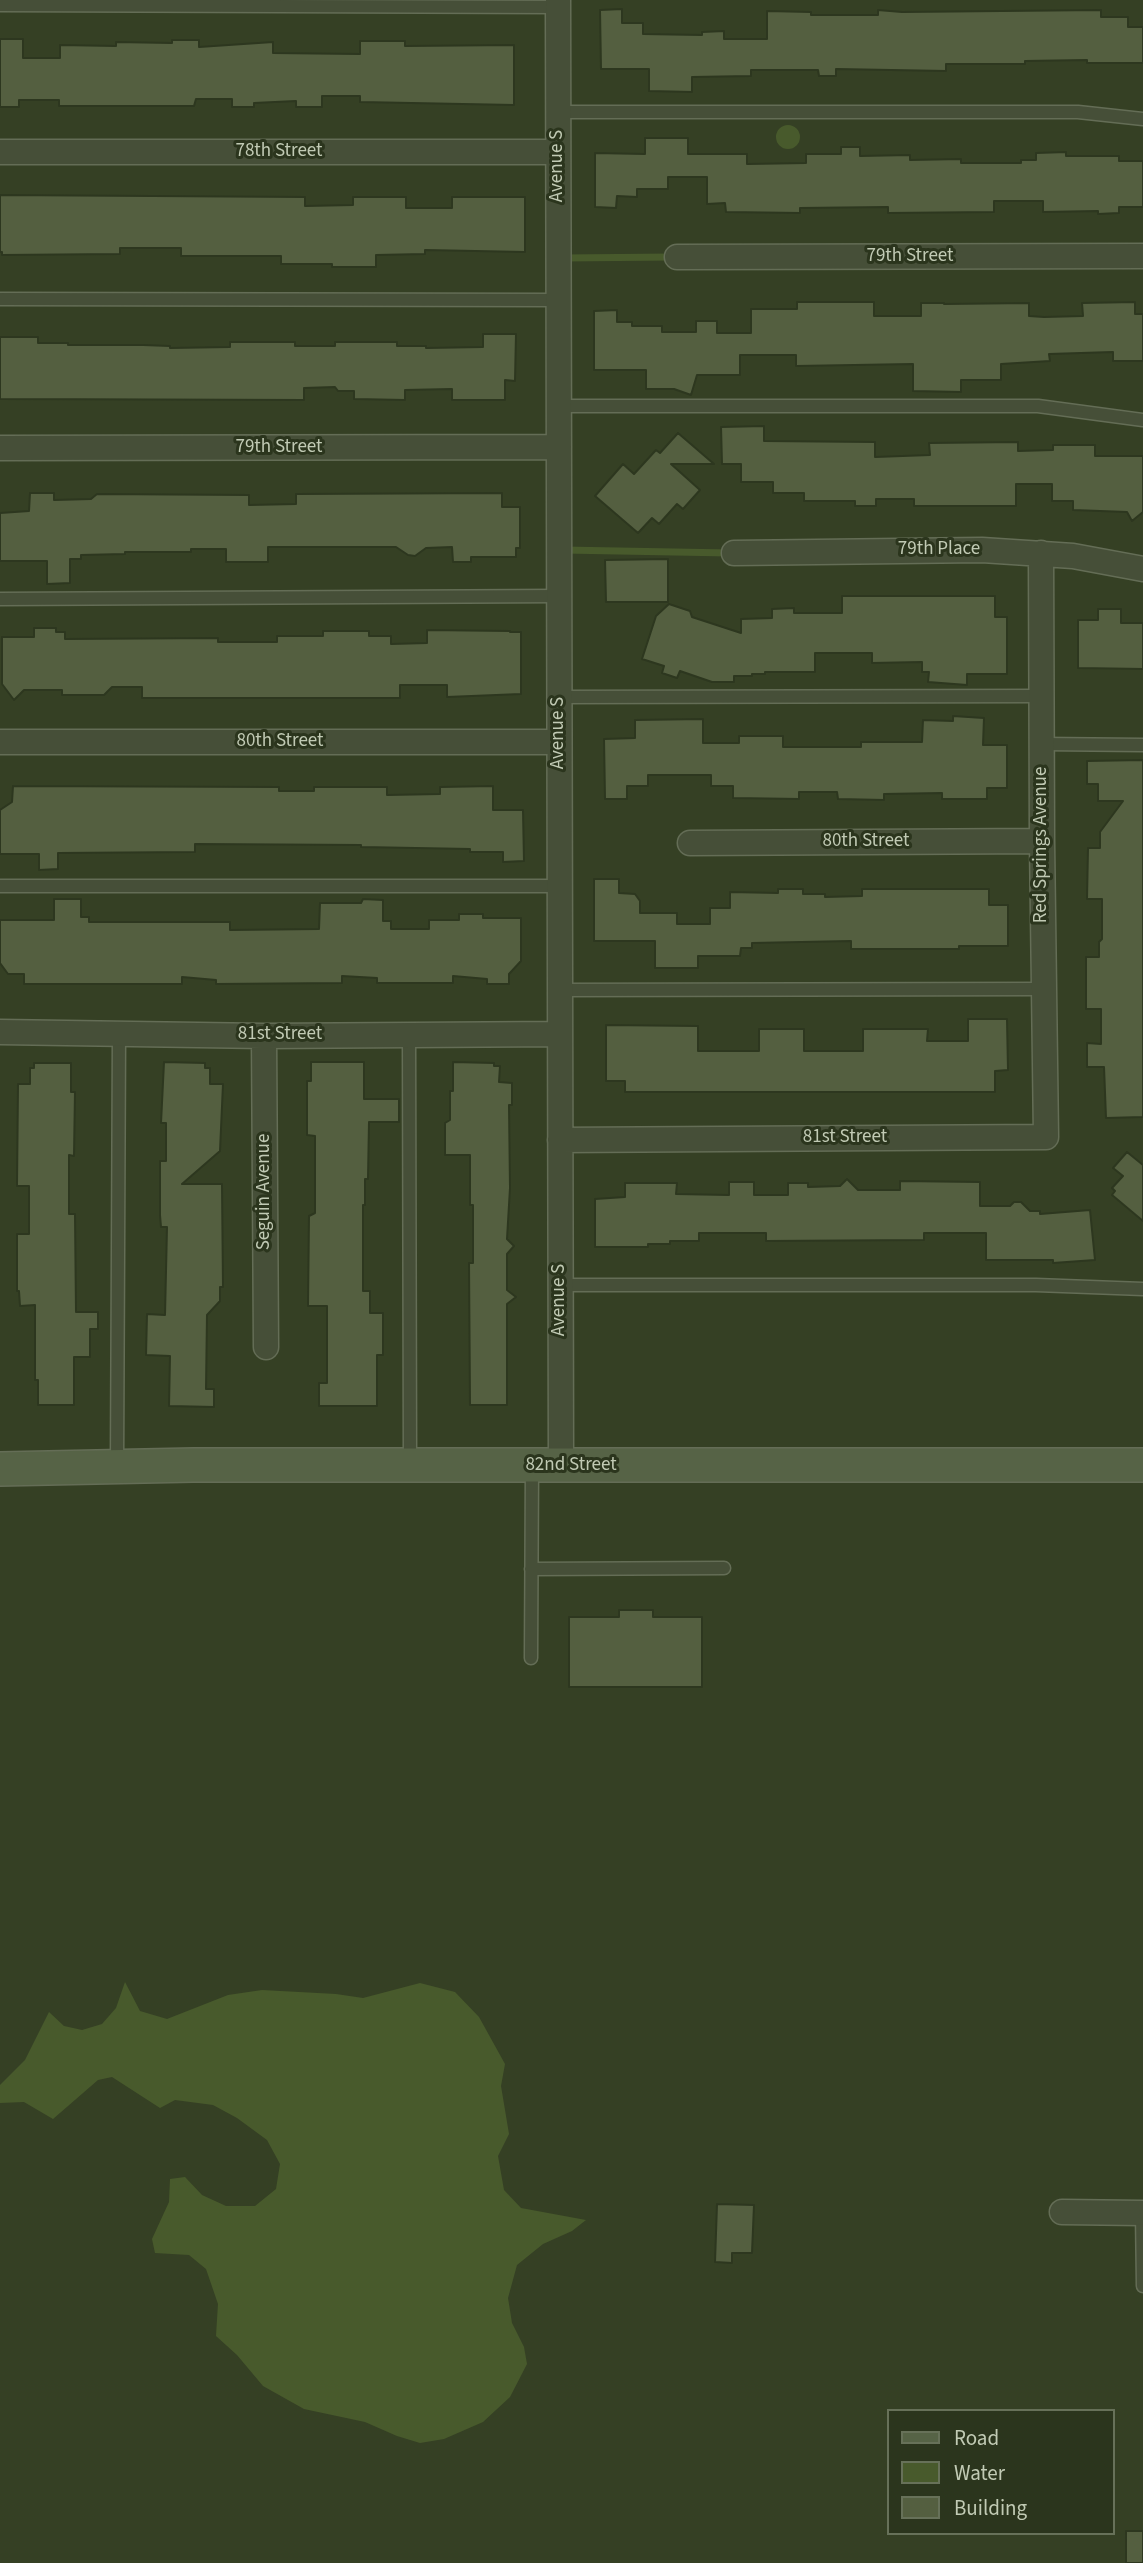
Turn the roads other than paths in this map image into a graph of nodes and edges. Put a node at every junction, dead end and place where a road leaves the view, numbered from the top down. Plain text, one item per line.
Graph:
1 (558, 3) edge
2 (0, 5) edge
3 (558, 112) junction
4 (1143, 119) edge
5 (0, 152) edge
6 (558, 152) junction
7 (1143, 256) edge
8 (677, 257) dead end
9 (0, 299) edge
10 (558, 300) junction
11 (559, 406) junction
12 (1143, 420) edge
13 (559, 447) junction
14 (0, 448) edge
15 (734, 553) dead end
16 (1041, 553) junction
17 (1143, 569) edge
18 (559, 596) junction
19 (0, 599) edge
20 (1042, 696) junction
21 (559, 697) junction
22 (0, 742) edge
23 (559, 742) junction
24 (1042, 744) junction
25 (1143, 746) edge
26 (1042, 841) junction
27 (690, 843) dead end
28 (0, 886) edge
29 (559, 886) junction
30 (1043, 989) junction
31 (559, 990) junction
32 (0, 1032) edge
33 (119, 1034) junction
34 (560, 1034) junction
35 (408, 1035) junction
36 (264, 1036) junction
37 (1046, 1137) joint
38 (560, 1140) junction
39 (560, 1285) junction
40 (1143, 1289) edge
41 (266, 1347) dead end
42 (1143, 1465) edge
43 (117, 1466) junction
44 (410, 1466) junction
45 (546, 1466) junction
46 (0, 1469) edge
47 (724, 1568) dead end
48 (531, 1569) junction
49 (531, 1658) dead end
50 (1062, 2212) dead end
51 (1143, 2213) edge
52 (1143, 2286) edge

1 - 2 lane
1 - 3 street, Avenue S
3 - 4 lane
3 - 6 street, Avenue S
5 - 6 street, 78th Street
6 - 10 street, Avenue S
7 - 8 street, 79th Street
9 - 10 lane
10 - 11 street, Avenue S
11 - 12 lane
11 - 13 street, Avenue S
13 - 14 street, 79th Street
13 - 18 street, Avenue S
15 - 16 street, 79th Place
16 - 17 street, 79th Place
16 - 20 street, Red Springs Avenue
18 - 19 lane
18 - 21 street, Avenue S
20 - 21 lane
20 - 24 street, Red Springs Avenue
21 - 23 street, Avenue S
22 - 23 street, 80th Street
23 - 29 street, Avenue S
24 - 25 lane
24 - 26 street, Red Springs Avenue
26 - 27 street, 80th Street
26 - 30 street, Red Springs Avenue
28 - 29 lane
29 - 31 street, Avenue S
30 - 31 lane
30 - 37 street, Red Springs Avenue
31 - 34 street, Avenue S
32 - 33 street, 81st Street
33 - 36 street, 81st Street
33 - 43 lane
34 - 35 street, 81st Street
34 - 38 street, Avenue S
35 - 36 street, 81st Street
35 - 44 lane
36 - 41 street, Seguin Avenue
37 - 38 street, 81st Street
38 - 39 street, Avenue S
39 - 40 lane
39 - 45 street, Avenue S
42 - 45 main road, 82nd Street
43 - 44 main road, 82nd Street
43 - 46 main road, 82nd Street
44 - 45 main road, 82nd Street
45 - 48 lane
47 - 48 lane
48 - 49 lane
50 - 51 street
51 - 52 lane

